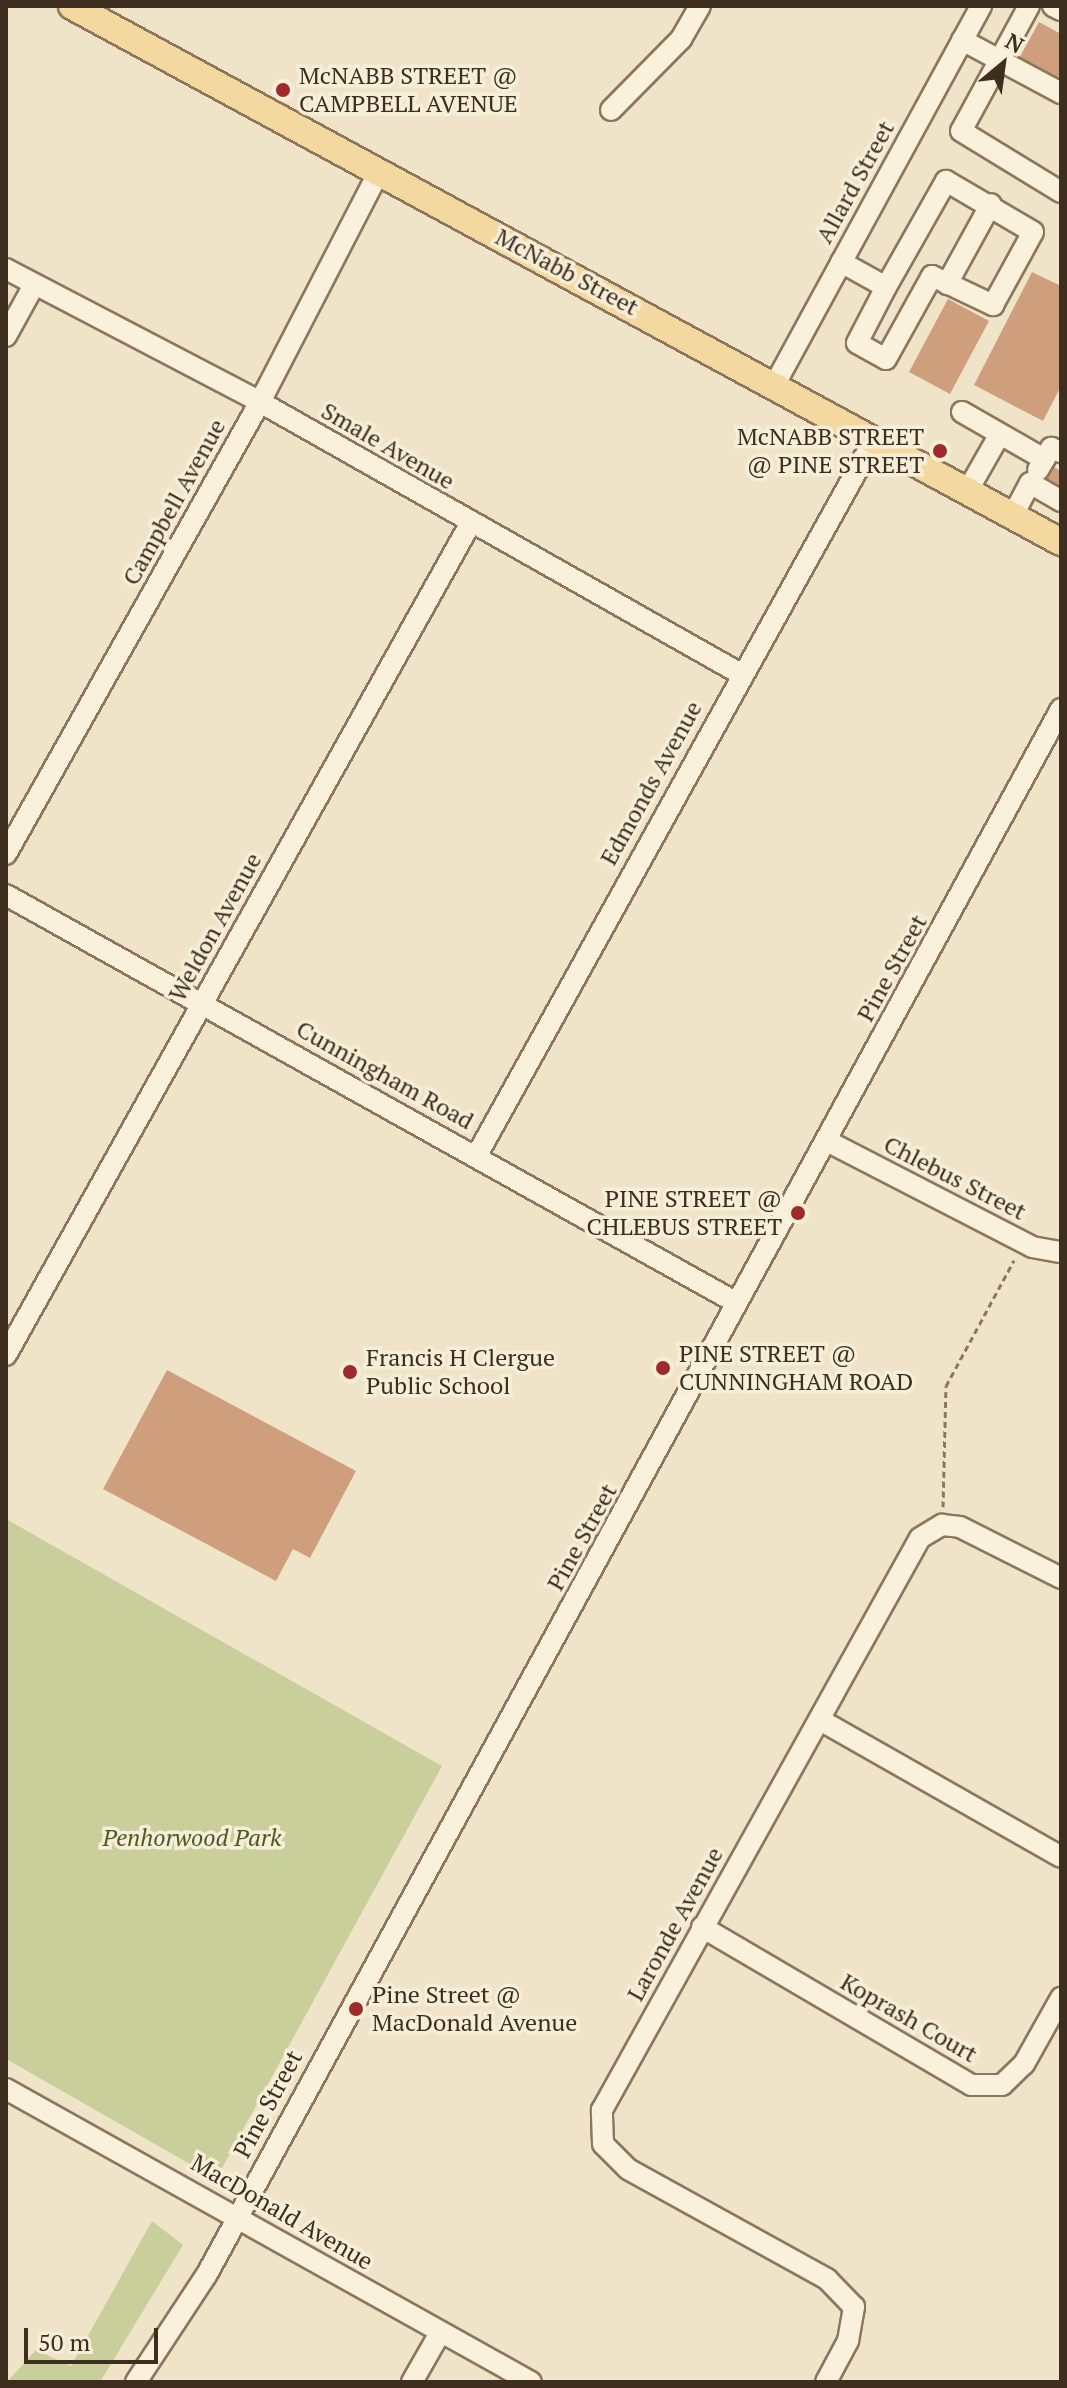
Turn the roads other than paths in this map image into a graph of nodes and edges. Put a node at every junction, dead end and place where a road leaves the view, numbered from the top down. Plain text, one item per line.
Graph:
1 (72, 6) edge
2 (700, 6) edge
3 (981, 6) edge
4 (1029, 6) edge
5 (1053, 6) edge
6 (1061, 10) edge
7 (962, 40) junction
8 (998, 59) junction
9 (1061, 93) edge
10 (611, 110) dead end
11 (379, 171) junction
12 (1061, 192) edge
13 (991, 204) junction
14 (901, 259) junction
15 (841, 262) junction
16 (6, 269) edge
17 (939, 280) junction
18 (34, 285) junction
19 (886, 287) junction
20 (6, 336) edge
21 (775, 384) junction
22 (260, 402) junction
23 (962, 412) dead end
24 (1000, 434) junction
25 (875, 438) junction
26 (1052, 455) edge
27 (1030, 483) junction
28 (968, 490) junction
29 (1061, 501) edge
30 (1013, 515) junction
31 (470, 524) junction
32 (1061, 542) edge
33 (741, 674) junction
34 (1061, 709) edge
35 (6, 854) edge
36 (6, 895) edge
37 (203, 1003) junction
38 (827, 1141) junction
39 (477, 1155) junction
40 (1061, 1252) edge
41 (737, 1303) junction
42 (6, 1355) edge
43 (1061, 1578) edge
44 (820, 1720) junction
45 (1061, 1857) edge
46 (702, 1927) junction
47 (1061, 1998) edge
48 (6, 2089) edge
49 (239, 2216) junction
50 (440, 2333) junction
51 (136, 2382) edge
52 (412, 2382) edge
53 (531, 2382) edge
54 (826, 2382) edge

1 - 11 main road, McNabb Street
2 - 10 street
3 - 7 street, Allard Street
4 - 8 street
5 - 6 street
7 - 8 street
7 - 15 street, Allard Street
8 - 9 street
8 - 12 street
11 - 21 main road, McNabb Street
11 - 22 street, Campbell Avenue
13 - 14 street
13 - 17 street
13 - 17 street
14 - 17 street
14 - 19 street
15 - 19 street
15 - 21 street, Allard Street
16 - 18 street, Smale Avenue
17 - 19 street
18 - 20 street
18 - 22 street, Smale Avenue
21 - 25 main road, McNabb Street
22 - 31 street, Smale Avenue
22 - 35 street, Campbell Avenue
23 - 24 street
24 - 26 street
24 - 28 street
25 - 28 main road, McNabb Street
25 - 33 street, Edmonds Avenue
26 - 27 street
27 - 29 street
27 - 30 street
28 - 30 main road, McNabb Street
30 - 32 main road, McNabb Street
31 - 33 street, Smale Avenue
31 - 37 street, Weldon Avenue
33 - 39 street, Edmonds Avenue
34 - 38 street, Pine Street
36 - 37 street, Cunningham Road
37 - 39 street, Cunningham Road
37 - 42 street, Weldon Avenue
38 - 40 street, Chlebus Street
38 - 41 street, Pine Street
39 - 41 street, Cunningham Road
41 - 49 street, Pine Street
43 - 44 street, Laronde Avenue
44 - 45 street
44 - 46 street, Laronde Avenue
46 - 47 street, Koprash Court
46 - 54 street, Laronde Avenue
48 - 49 street, MacDonald Avenue
49 - 50 street, MacDonald Avenue
49 - 51 street, Pine Street
50 - 52 street
50 - 53 street, MacDonald Avenue

